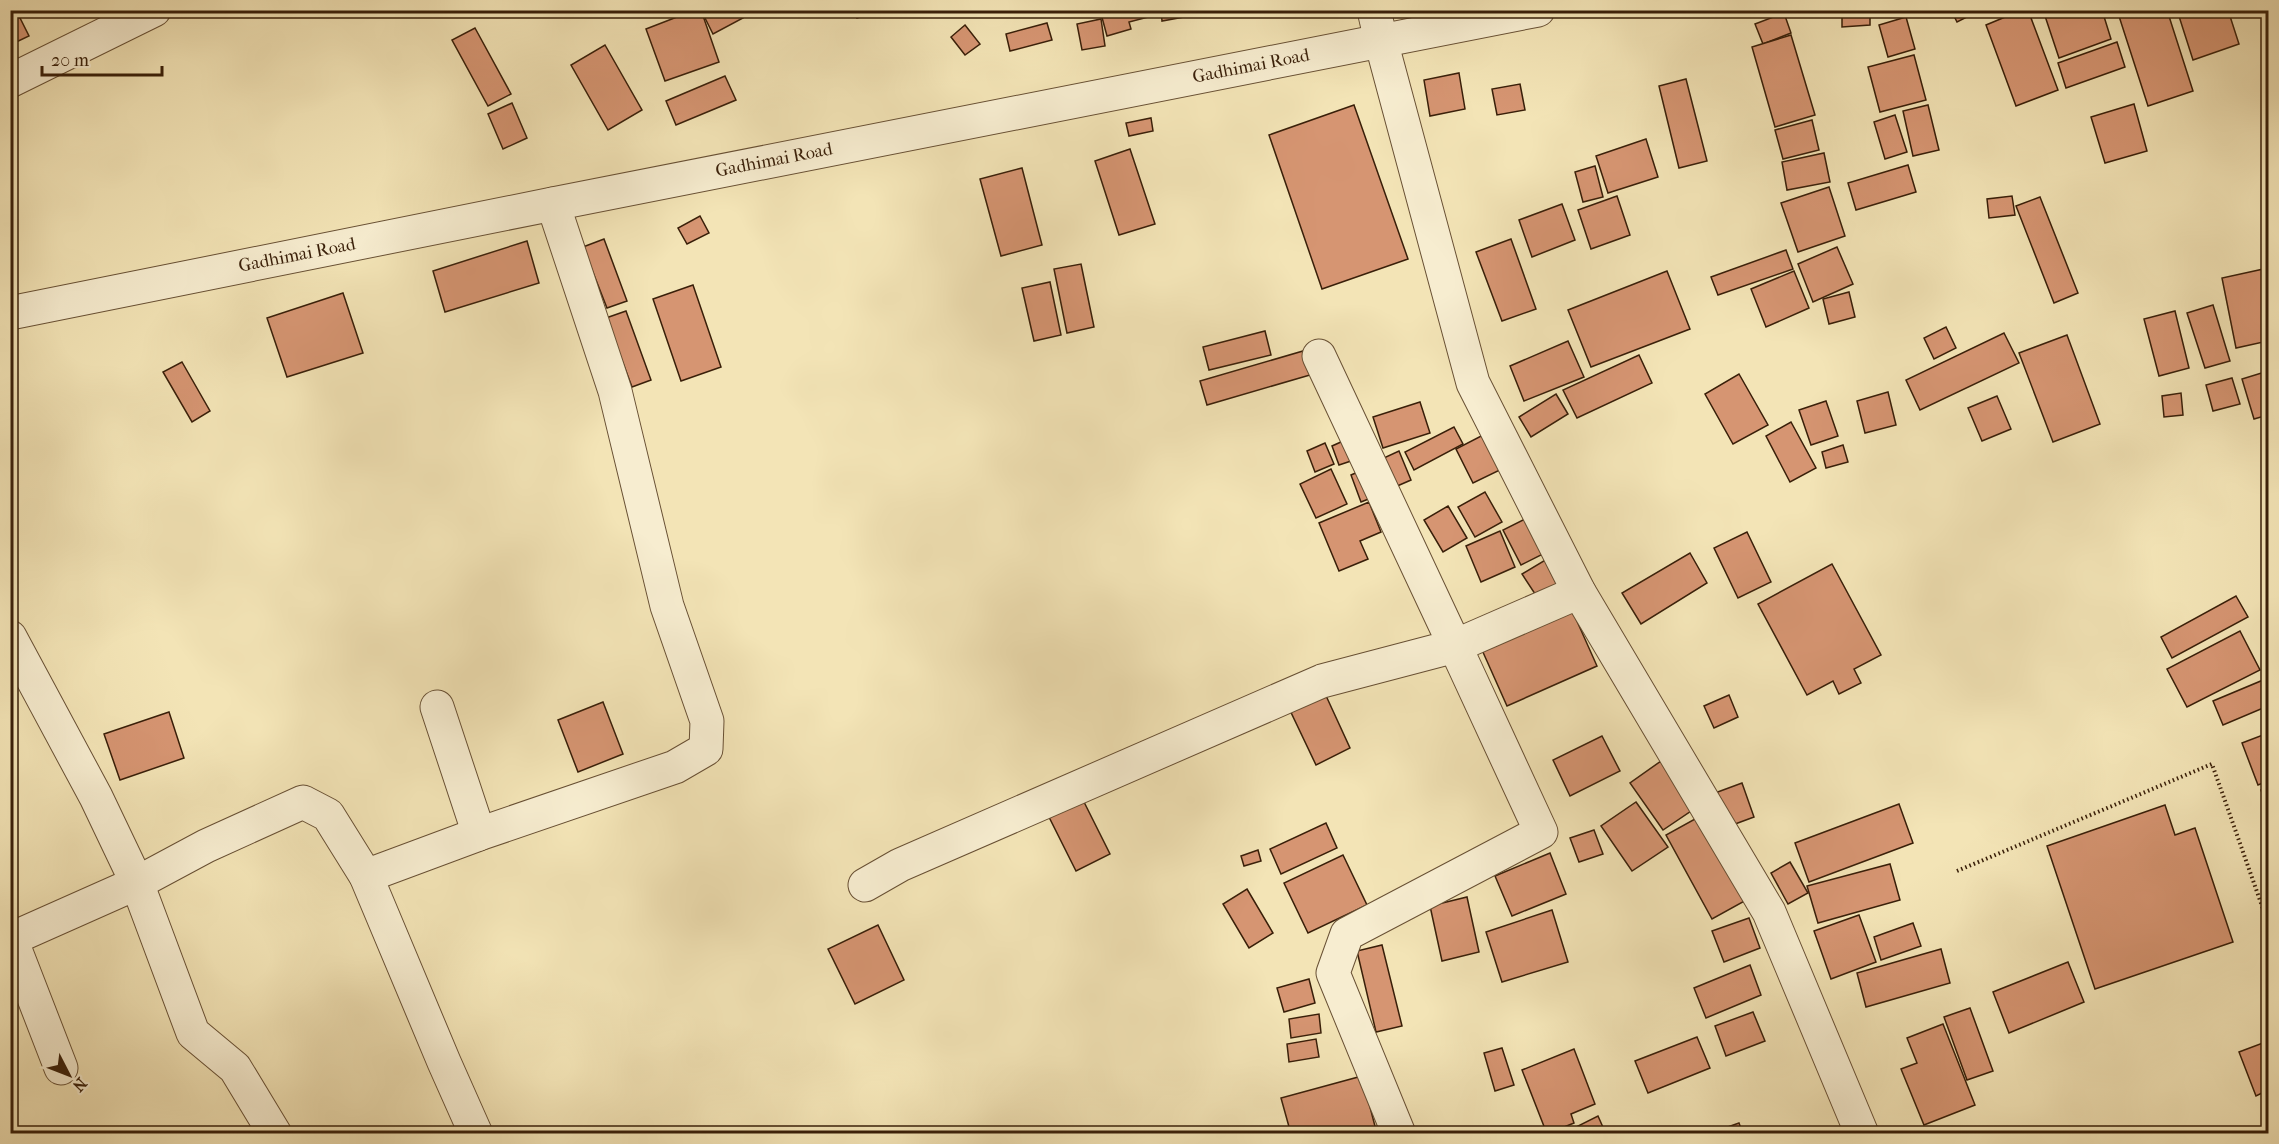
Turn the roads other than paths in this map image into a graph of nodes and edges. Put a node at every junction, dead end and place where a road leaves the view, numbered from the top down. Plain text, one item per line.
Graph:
1 (154, 10) edge
2 (1538, 10) edge
3 (1378, 26) edge
4 (10, 81) edge
5 (553, 204) junction
6 (10, 313) edge
7 (1319, 356) dead end
8 (1579, 592) junction
9 (10, 637) edge
10 (1455, 646) junction
11 (436, 707) dead end
12 (479, 834) junction
13 (366, 876) junction
14 (137, 884) junction
15 (865, 885) dead end
16 (61, 1068) dead end
17 (275, 1134) edge
18 (477, 1134) edge
19 (1399, 1134) edge
20 (1862, 1134) edge

1 - 4 street
2 - 3 street, Gadhimai Road
3 - 5 street, Gadhimai Road
3 - 8 street
5 - 6 street, Gadhimai Road
5 - 12 street
7 - 10 street
8 - 10 street
8 - 20 street
9 - 14 street
10 - 15 street
10 - 19 street
11 - 12 street
12 - 13 street
13 - 14 street
13 - 18 street
14 - 16 street
14 - 17 street

